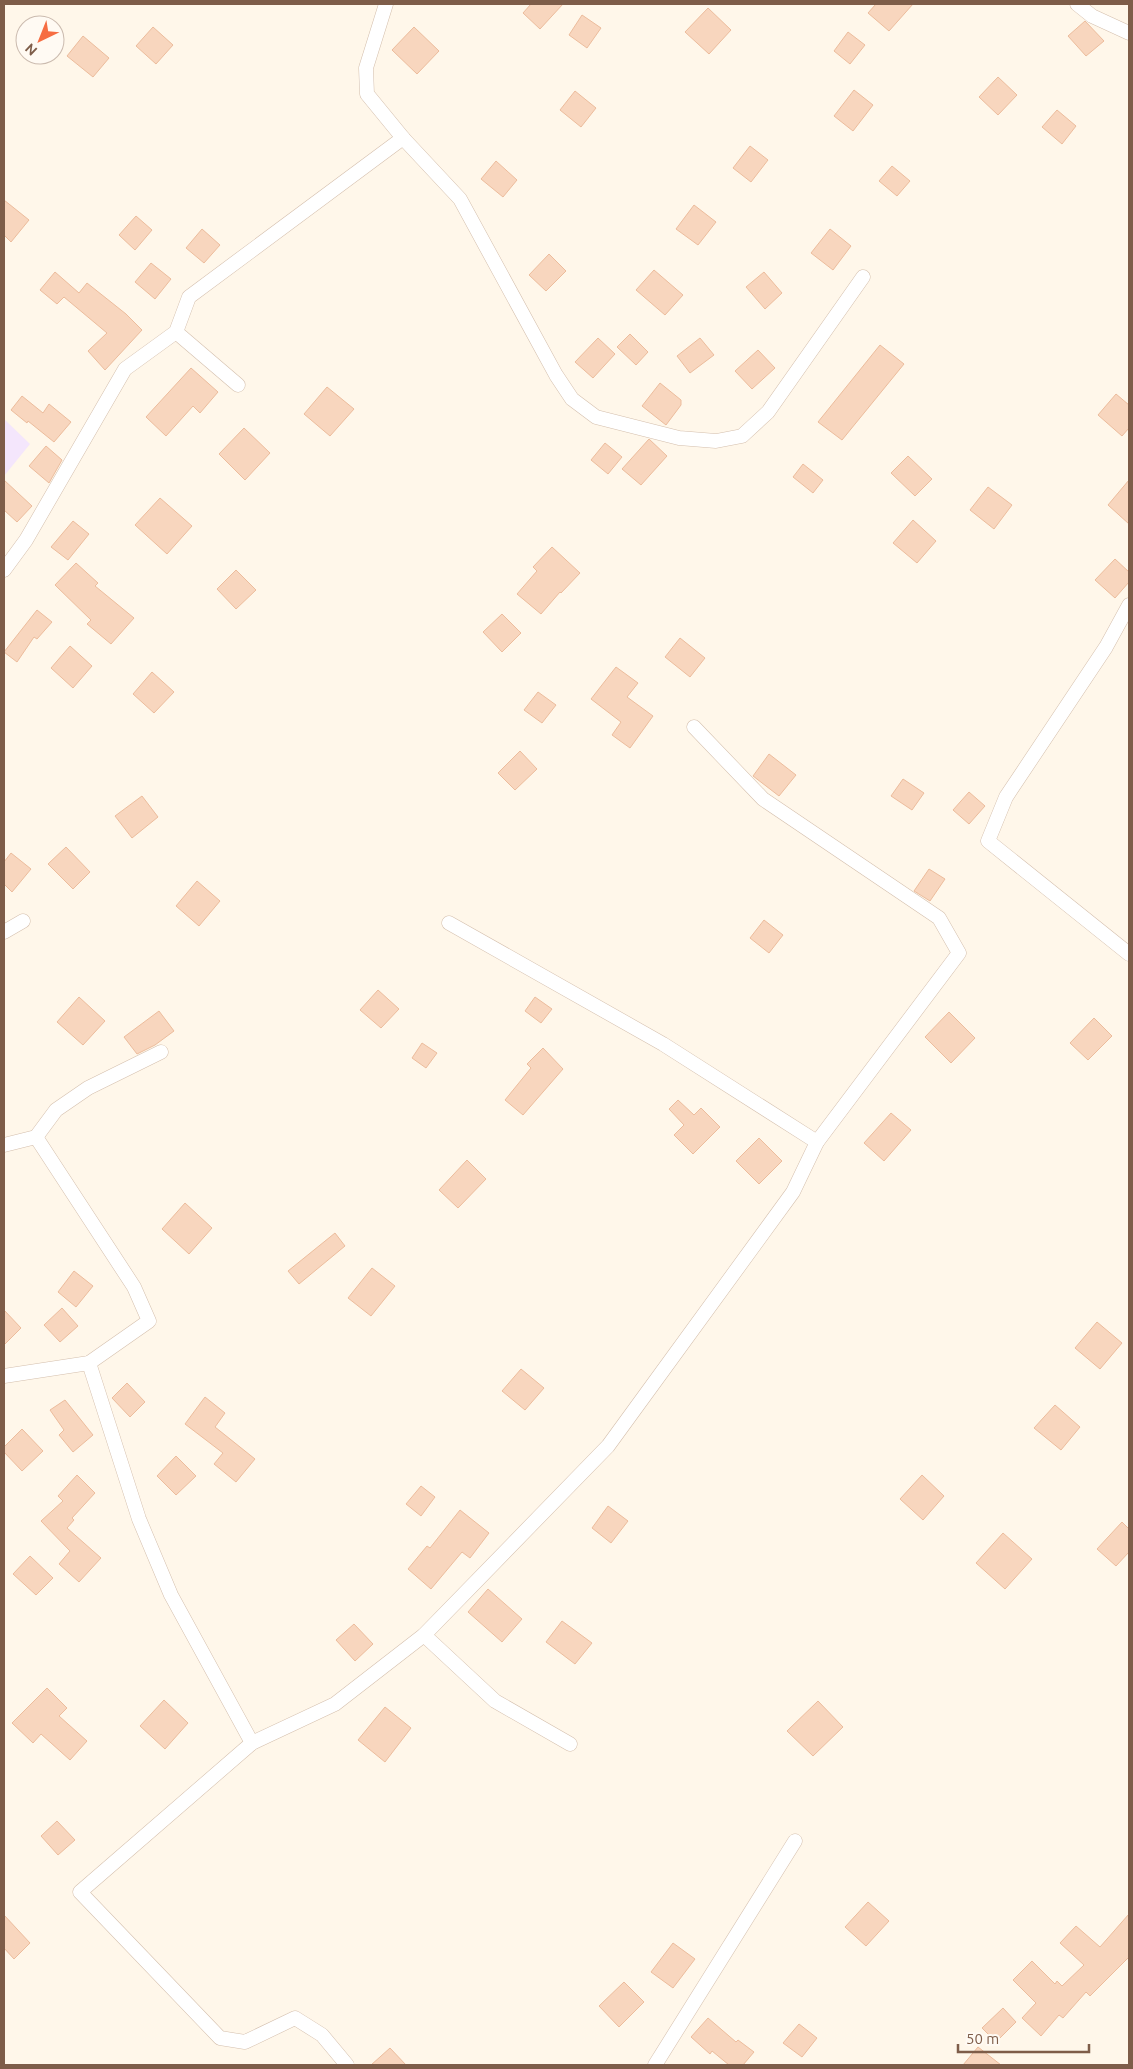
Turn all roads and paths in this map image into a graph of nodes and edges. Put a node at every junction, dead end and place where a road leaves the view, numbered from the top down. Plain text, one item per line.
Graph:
1 (386, 4) edge
2 (1078, 4) edge
3 (1129, 33) edge
4 (403, 138) junction
5 (863, 277) dead end
6 (176, 332) junction
7 (238, 385) dead end
8 (4, 570) edge
9 (1129, 605) edge
10 (694, 727) dead end
11 (23, 921) dead end
12 (449, 923) dead end
13 (4, 932) edge
14 (1129, 954) edge
15 (161, 1052) dead end
16 (36, 1137) junction
17 (817, 1142) junction
18 (4, 1145) edge
19 (89, 1363) junction
20 (4, 1376) edge
21 (424, 1635) junction
22 (252, 1744) junction
23 (570, 1744) dead end
24 (795, 1841) dead end
25 (347, 2065) edge
26 (655, 2065) edge

1 - 4 street
2 - 3 street
4 - 5 street
4 - 6 street
6 - 7 street
6 - 8 street
9 - 14 street
10 - 17 street
11 - 13 street
12 - 17 street
15 - 16 street
16 - 18 street
16 - 19 street
17 - 21 street
19 - 20 street
19 - 22 street
21 - 22 street
21 - 23 street
22 - 25 street
24 - 26 street

